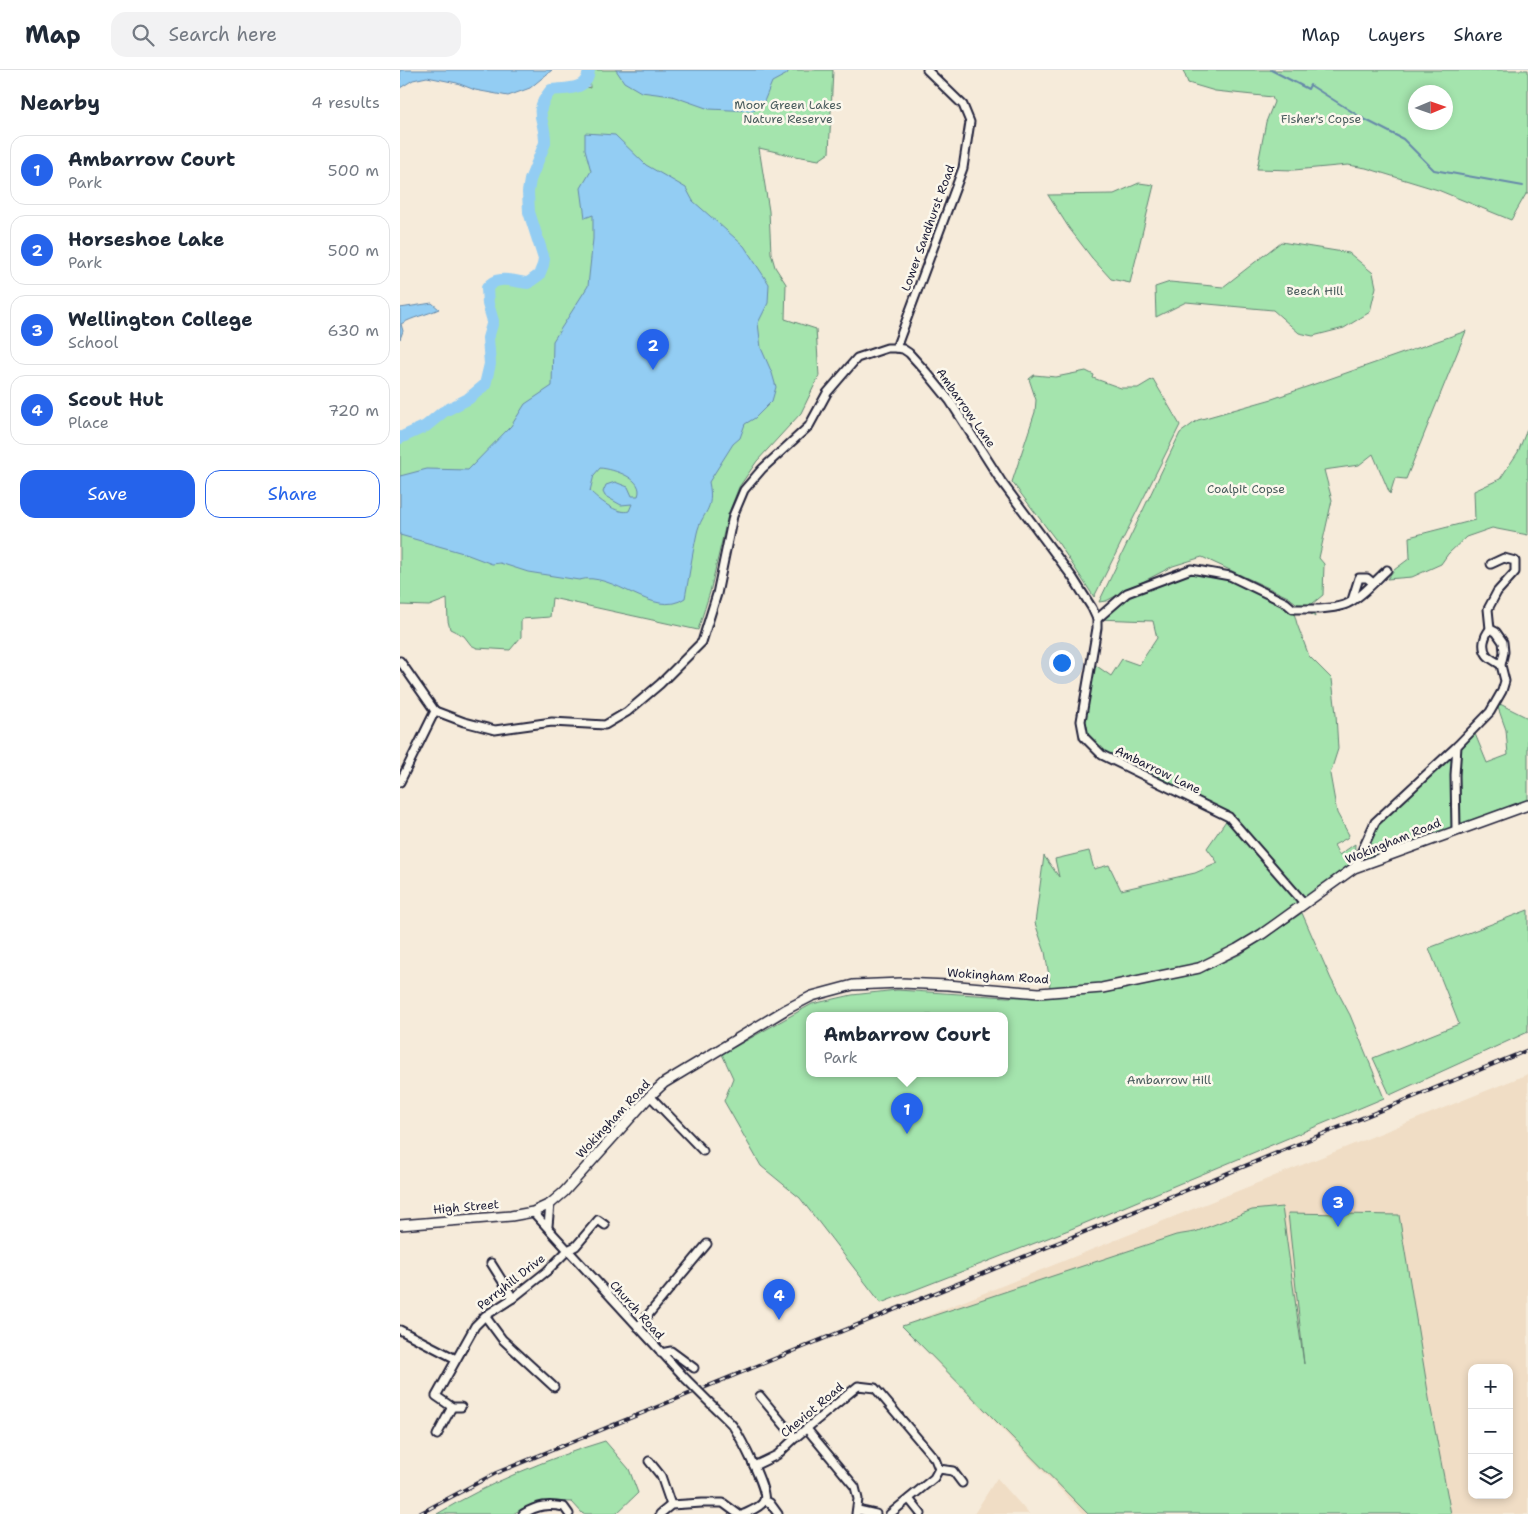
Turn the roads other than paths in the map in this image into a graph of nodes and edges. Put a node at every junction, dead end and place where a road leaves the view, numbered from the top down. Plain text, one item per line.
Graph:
1 (927, 70) edge
2 (896, 348) junction
3 (1490, 564) dead end
4 (1387, 570) dead end
5 (1373, 583) junction
6 (1352, 600) junction
7 (1097, 619) junction
8 (1490, 629) junction
9 (400, 661) edge
10 (1501, 665) junction
11 (435, 711) junction
12 (1457, 746) junction
13 (400, 782) edge
14 (1528, 805) edge
15 (1456, 830) junction
16 (1354, 868) junction
17 (1304, 903) junction
18 (650, 1096) junction
19 (703, 1151) dead end
20 (550, 1204) junction
21 (533, 1212) junction
22 (400, 1225) edge
23 (604, 1225) dead end
24 (548, 1226) junction
25 (707, 1244) dead end
26 (568, 1250) junction
27 (491, 1263) dead end
28 (514, 1298) junction
29 (485, 1316) junction
30 (638, 1327) junction
31 (400, 1330) edge
32 (661, 1353) junction
33 (456, 1360) junction
34 (694, 1368) dead end
35 (554, 1388) dead end
36 (760, 1396) dead end
37 (452, 1407) junction
38 (461, 1407) dead end
39 (807, 1429) junction
40 (437, 1435) dead end
41 (795, 1438) junction
42 (649, 1460) dead end
43 (754, 1466) junction
44 (939, 1469) junction
45 (962, 1483) dead end
46 (909, 1499) junction
47 (764, 1500) junction
48 (671, 1505) junction
49 (532, 1512) edge
50 (857, 1512) edge
51 (523, 1514) edge
52 (568, 1514) edge
53 (660, 1514) edge
54 (738, 1514) edge
55 (744, 1514) edge
56 (778, 1514) edge
57 (876, 1514) edge
58 (890, 1514) edge
59 (921, 1514) edge

1 - 2 street, Lower Sandhurst Road
2 - 7 street, Ambarrow Lane
2 - 11 street
3 - 8 street
4 - 5 street
5 - 6 street
5 - 6 street
6 - 7 street
7 - 17 street, Ambarrow Lane
8 - 10 street
8 - 10 street
9 - 11 street
10 - 12 street
11 - 13 street
12 - 15 street
12 - 16 street
14 - 15 main road, Wokingham Road
15 - 16 main road, Wokingham Road
16 - 17 main road, Wokingham Road
17 - 18 main road, Wokingham Road
18 - 19 street
18 - 20 main road, Wokingham Road
20 - 21 main road, Wokingham Road
20 - 24 street
21 - 22 main road, High Street
21 - 24 street, Church Road
23 - 26 street, Perryhill Drive
24 - 26 street, Church Road
25 - 30 street
26 - 28 street, Perryhill Drive
26 - 30 street, Church Road
27 - 28 street
28 - 29 street, Perryhill Drive
29 - 33 street, Perryhill Drive
29 - 35 street
30 - 32 street, Church Road
31 - 33 street
32 - 34 street
32 - 43 street, Church Road, bridge
33 - 37 street, Perryhill Drive
36 - 41 street
37 - 38 street
37 - 40 street
39 - 41 street, Cheviot Road
39 - 44 street, Cheviot Road
39 - 50 street
41 - 43 street, Cheviot Road
42 - 48 street
43 - 47 street
44 - 45 street
44 - 46 street
46 - 58 street
46 - 59 street
47 - 55 street
47 - 56 street
48 - 53 street
48 - 54 street
49 - 51 street
49 - 52 street
50 - 57 street

